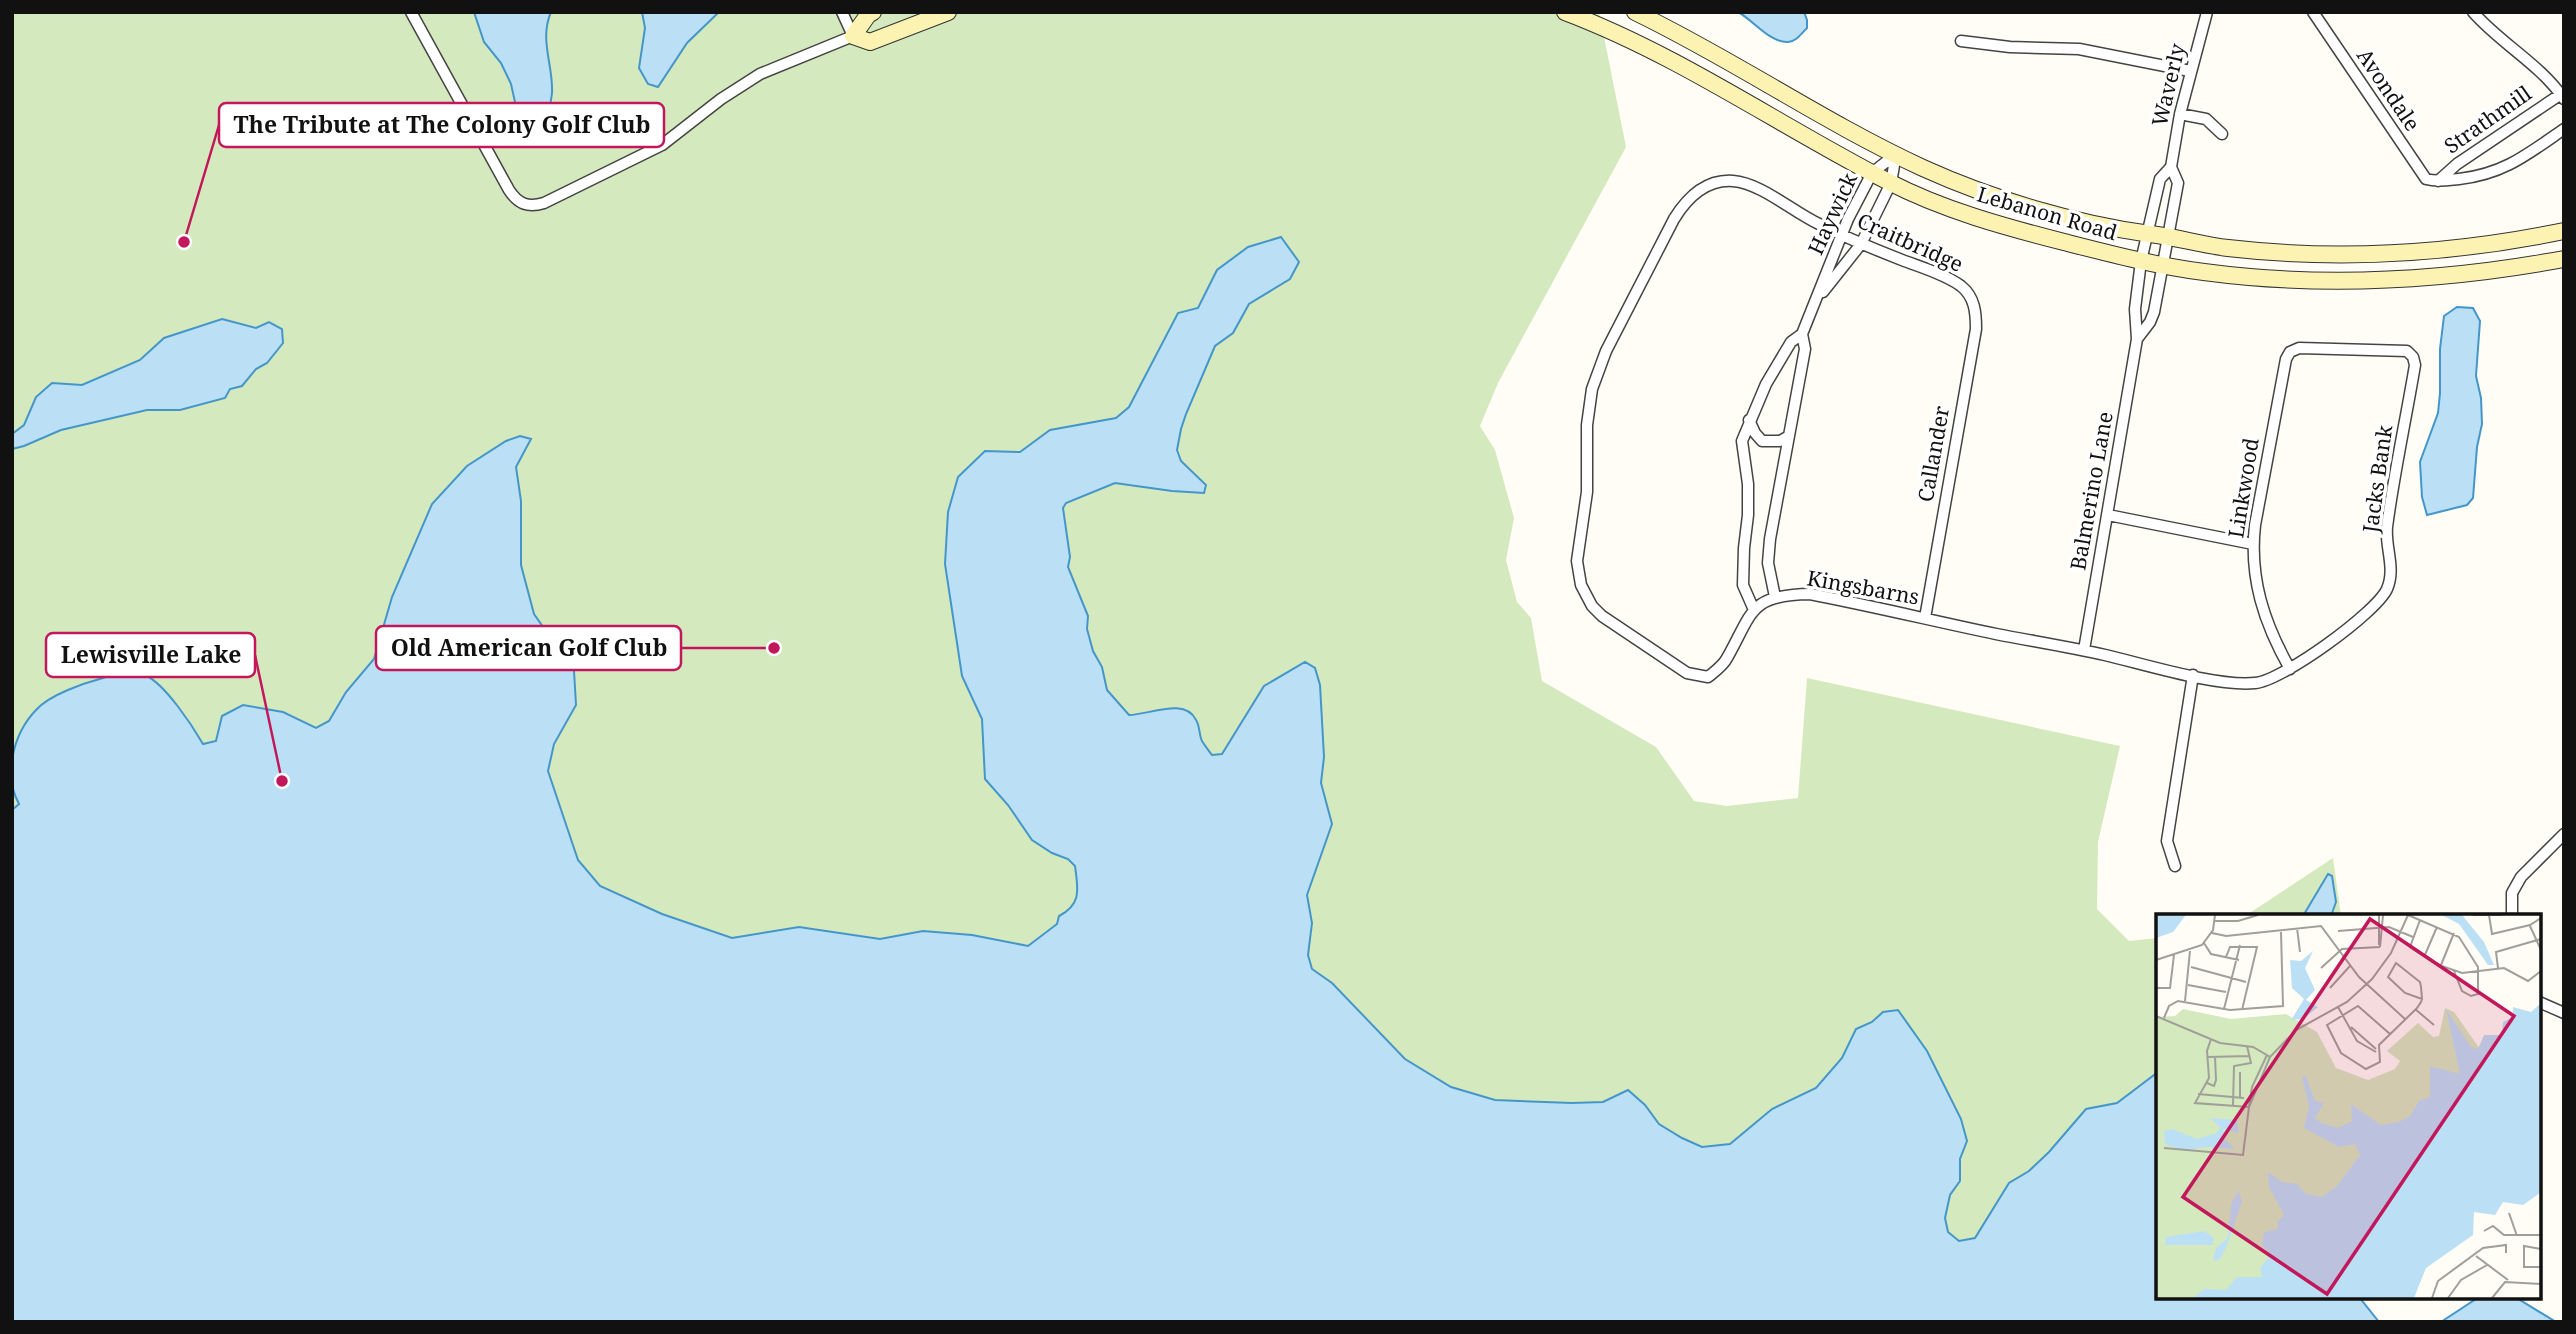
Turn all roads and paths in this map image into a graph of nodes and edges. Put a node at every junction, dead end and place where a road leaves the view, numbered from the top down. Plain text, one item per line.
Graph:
1 (411, 12) edge
2 (842, 12) edge
3 (873, 12) edge
4 (948, 12) edge
5 (1565, 12) edge
6 (1635, 12) edge
7 (2207, 12) edge
8 (2313, 12) edge
9 (2473, 12) edge
10 (853, 36) junction
11 (1961, 41) dead end
12 (2190, 71) junction
13 (2563, 95) edge
14 (2180, 114) junction
15 (2564, 129) edge
16 (2222, 134) dead end
17 (1896, 154) junction
18 (2171, 167) junction
19 (1872, 173) junction
20 (1716, 182) joint
21 (2437, 182) junction
22 (1891, 183) junction
23 (1853, 210) junction
24 (1873, 220) junction
25 (2564, 231) edge
26 (1841, 233) junction
27 (2150, 233) junction
28 (2170, 237) junction
29 (1861, 244) junction
30 (2564, 259) edge
31 (2141, 261) junction
32 (2165, 265) junction
33 (1971, 297) joint
34 (1815, 303) junction
35 (1802, 334) junction
36 (2137, 339) junction
37 (2292, 351) joint
38 (1749, 421) junction
39 (1789, 436) junction
40 (2108, 515) junction
41 (1748, 530) junction
42 (1771, 532) junction
43 (2253, 544) junction
44 (1775, 597) junction
45 (2375, 606) joint
46 (1754, 610) junction
47 (1925, 618) junction
48 (2084, 650) junction
49 (2290, 669) junction
50 (2193, 675) junction
51 (2564, 834) edge
52 (2175, 866) dead end
53 (2512, 914) edge
54 (2541, 1003) edge
55 (2564, 1013) edge

1 - 10 street
2 - 10 street
3 - 10 main road
4 - 10 main road
5 - 19 main road, Lebanon Road
6 - 17 main road, Lebanon Road
7 - 12 street, Waverly
8 - 21 street, Avondale
9 - 13 street
11 - 12 street
12 - 14 street, Waverly
13 - 21 street, Strathmill
14 - 16 street
14 - 18 street, Waverly
15 - 21 street
17 - 19 street, Haywick
17 - 22 street, Haywick
17 - 27 main road, Lebanon Road
18 - 27 street, Waverly
18 - 28 street, Waverly
19 - 22 main road, Lebanon Road
19 - 23 street, Haywick
20 - 26 street, Craitbridge
20 - 46 street, Kingsbarns
22 - 24 street, Haywick
22 - 31 main road, Lebanon Road
23 - 24 street
23 - 26 street, Haywick
24 - 29 street, Haywick
25 - 28 main road, Lebanon Road
26 - 29 street, Craitbridge
26 - 34 street, Haywick
27 - 28 main road, Lebanon Road
27 - 31 street, Balmerino Lane
28 - 32 street, Balmerino Lane
29 - 33 street, Craitbridge
29 - 34 street, Haywick
30 - 32 main road, Lebanon Road
31 - 32 main road, Lebanon Road
31 - 36 street, Balmerino Lane
32 - 36 street, Balmerino Lane
33 - 47 street, Callander
34 - 35 street, Haywick
35 - 38 street, Haywick
35 - 39 street, Haywick
36 - 40 street, Balmerino Lane
37 - 43 street, Linkwood
37 - 45 street, Jacks Bank
38 - 39 street
38 - 41 street, Haywick
39 - 42 street, Haywick
40 - 43 street
40 - 48 street, Balmerino Lane
41 - 42 street
41 - 46 street, Haywick
42 - 44 street, Haywick
43 - 49 street, Linkwood
44 - 46 street, Kingsbarns
44 - 47 street, Kingsbarns
45 - 49 street, Kingsbarns
47 - 48 street, Kingsbarns
48 - 50 street, Kingsbarns
49 - 50 street, Kingsbarns
50 - 52 street
51 - 53 street
54 - 55 street

